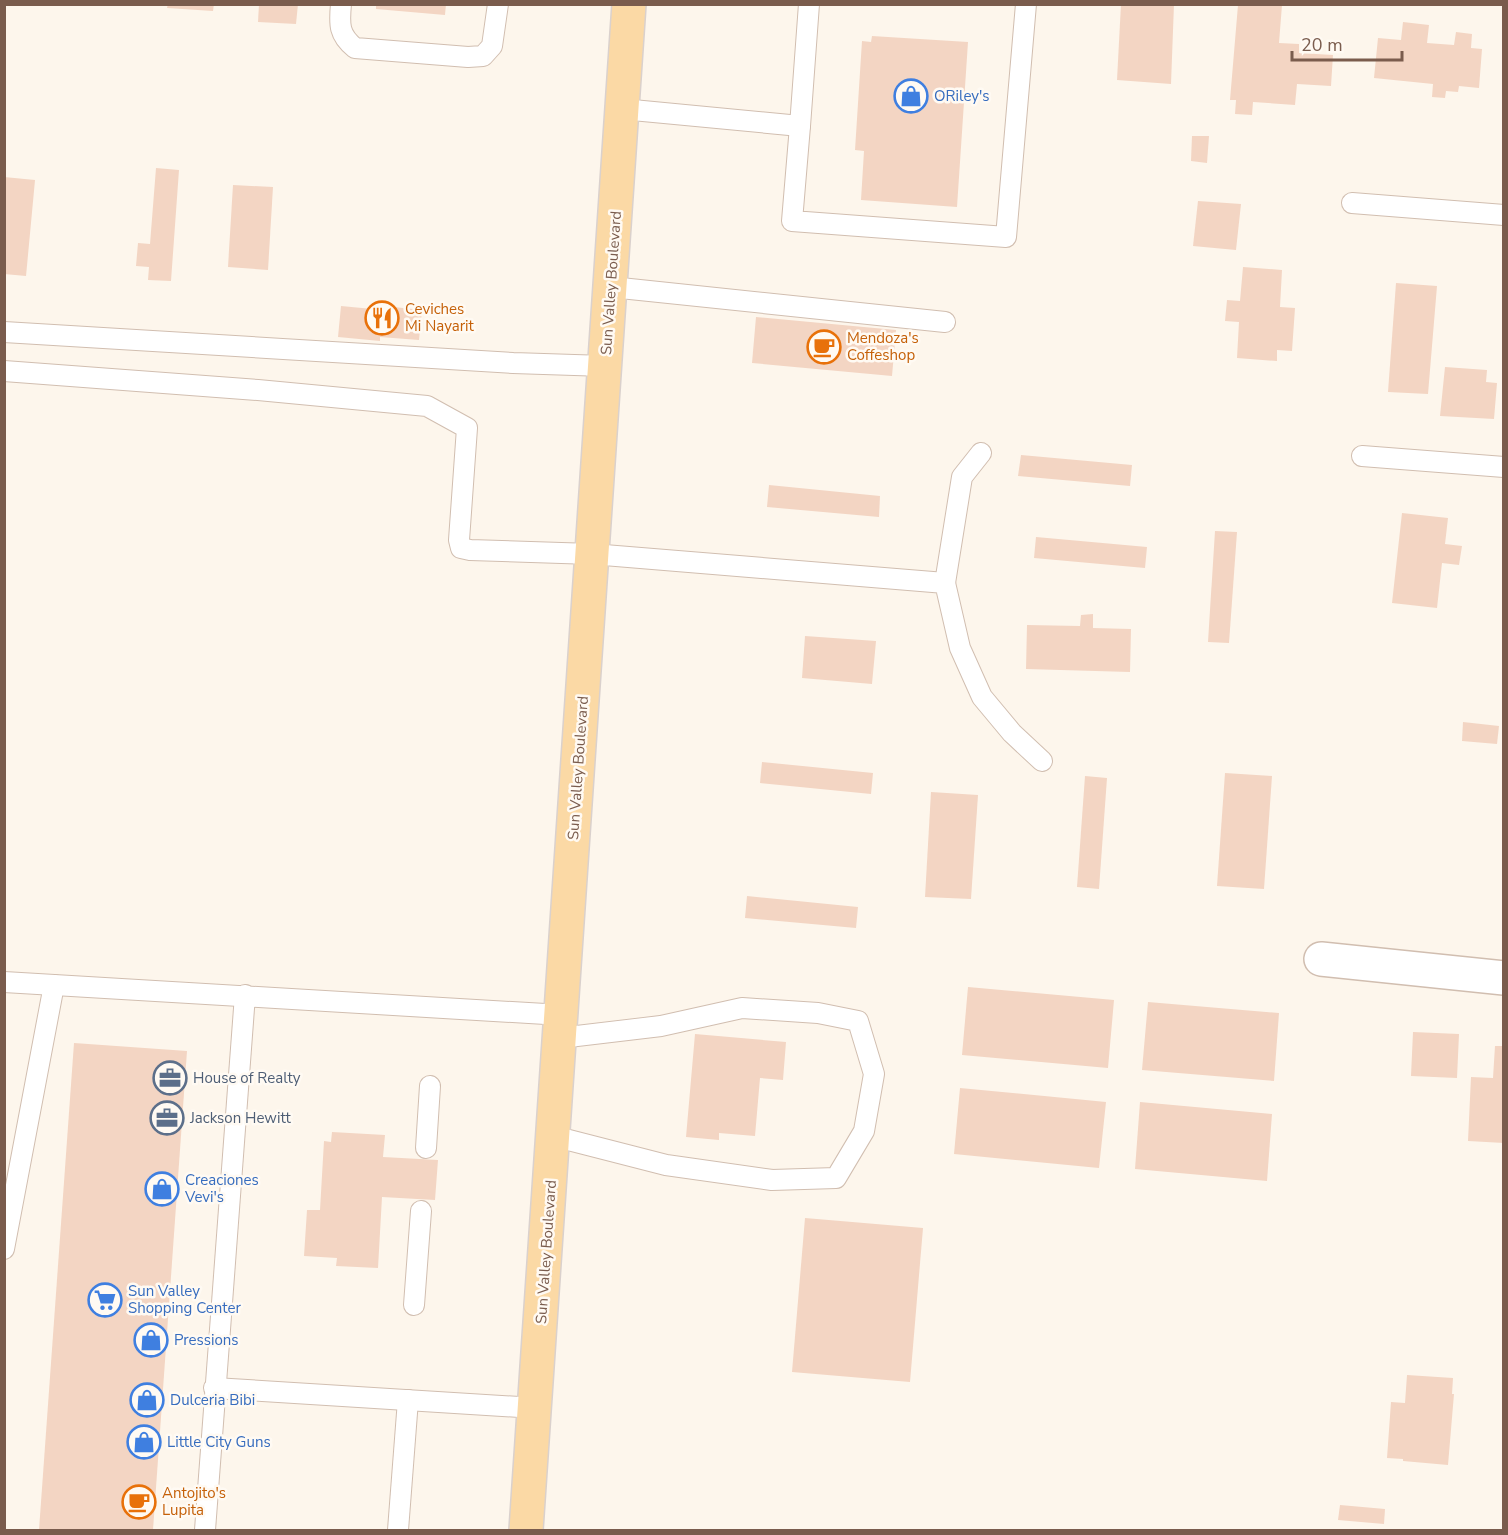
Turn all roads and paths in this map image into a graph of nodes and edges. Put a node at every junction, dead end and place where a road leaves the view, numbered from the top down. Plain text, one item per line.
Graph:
1 (341, 4) edge
2 (498, 4) edge
3 (630, 4) edge
4 (809, 4) edge
5 (1026, 4) edge
6 (622, 109) junction
7 (800, 126) junction
8 (1352, 203) dead end
9 (1503, 215) edge
10 (611, 287) junction
11 (945, 322) dead end
12 (4, 332) edge
13 (605, 366) junction
14 (4, 371) edge
15 (981, 453) dead end
16 (1362, 456) dead end
17 (1503, 467) edge
18 (592, 554) junction
19 (945, 583) junction
20 (1042, 761) dead end
21 (1321, 959) dead end
22 (1503, 978) edge
23 (4, 982) edge
24 (54, 985) junction
25 (244, 995) junction
26 (561, 1026) junction
27 (430, 1086) dead end
28 (553, 1136) junction
29 (426, 1148) dead end
30 (421, 1211) dead end
31 (4, 1249) edge
32 (414, 1305) dead end
33 (214, 1388) junction
34 (408, 1400) junction
35 (535, 1408) junction
36 (204, 1530) edge
37 (399, 1530) edge
38 (526, 1530) edge

1 - 2 lane
3 - 6 main road, Sun Valley Boulevard
4 - 7 lane
5 - 7 lane
6 - 7 lane
6 - 10 main road, Sun Valley Boulevard
8 - 9 lane
10 - 11 lane
10 - 13 main road, Sun Valley Boulevard
12 - 13 lane
13 - 18 main road, Sun Valley Boulevard
14 - 18 lane
15 - 19 lane
16 - 17 lane
18 - 19 lane
18 - 26 main road, Sun Valley Boulevard
19 - 20 lane
21 - 22 street
23 - 24 lane
24 - 25 lane
24 - 31 lane
25 - 26 lane
25 - 33 lane
26 - 28 main road, Sun Valley Boulevard
26 - 28 lane
27 - 29 lane
28 - 35 main road, Sun Valley Boulevard
30 - 32 lane
33 - 34 lane
33 - 36 lane
34 - 35 lane
34 - 37 lane
35 - 38 main road, Sun Valley Boulevard

